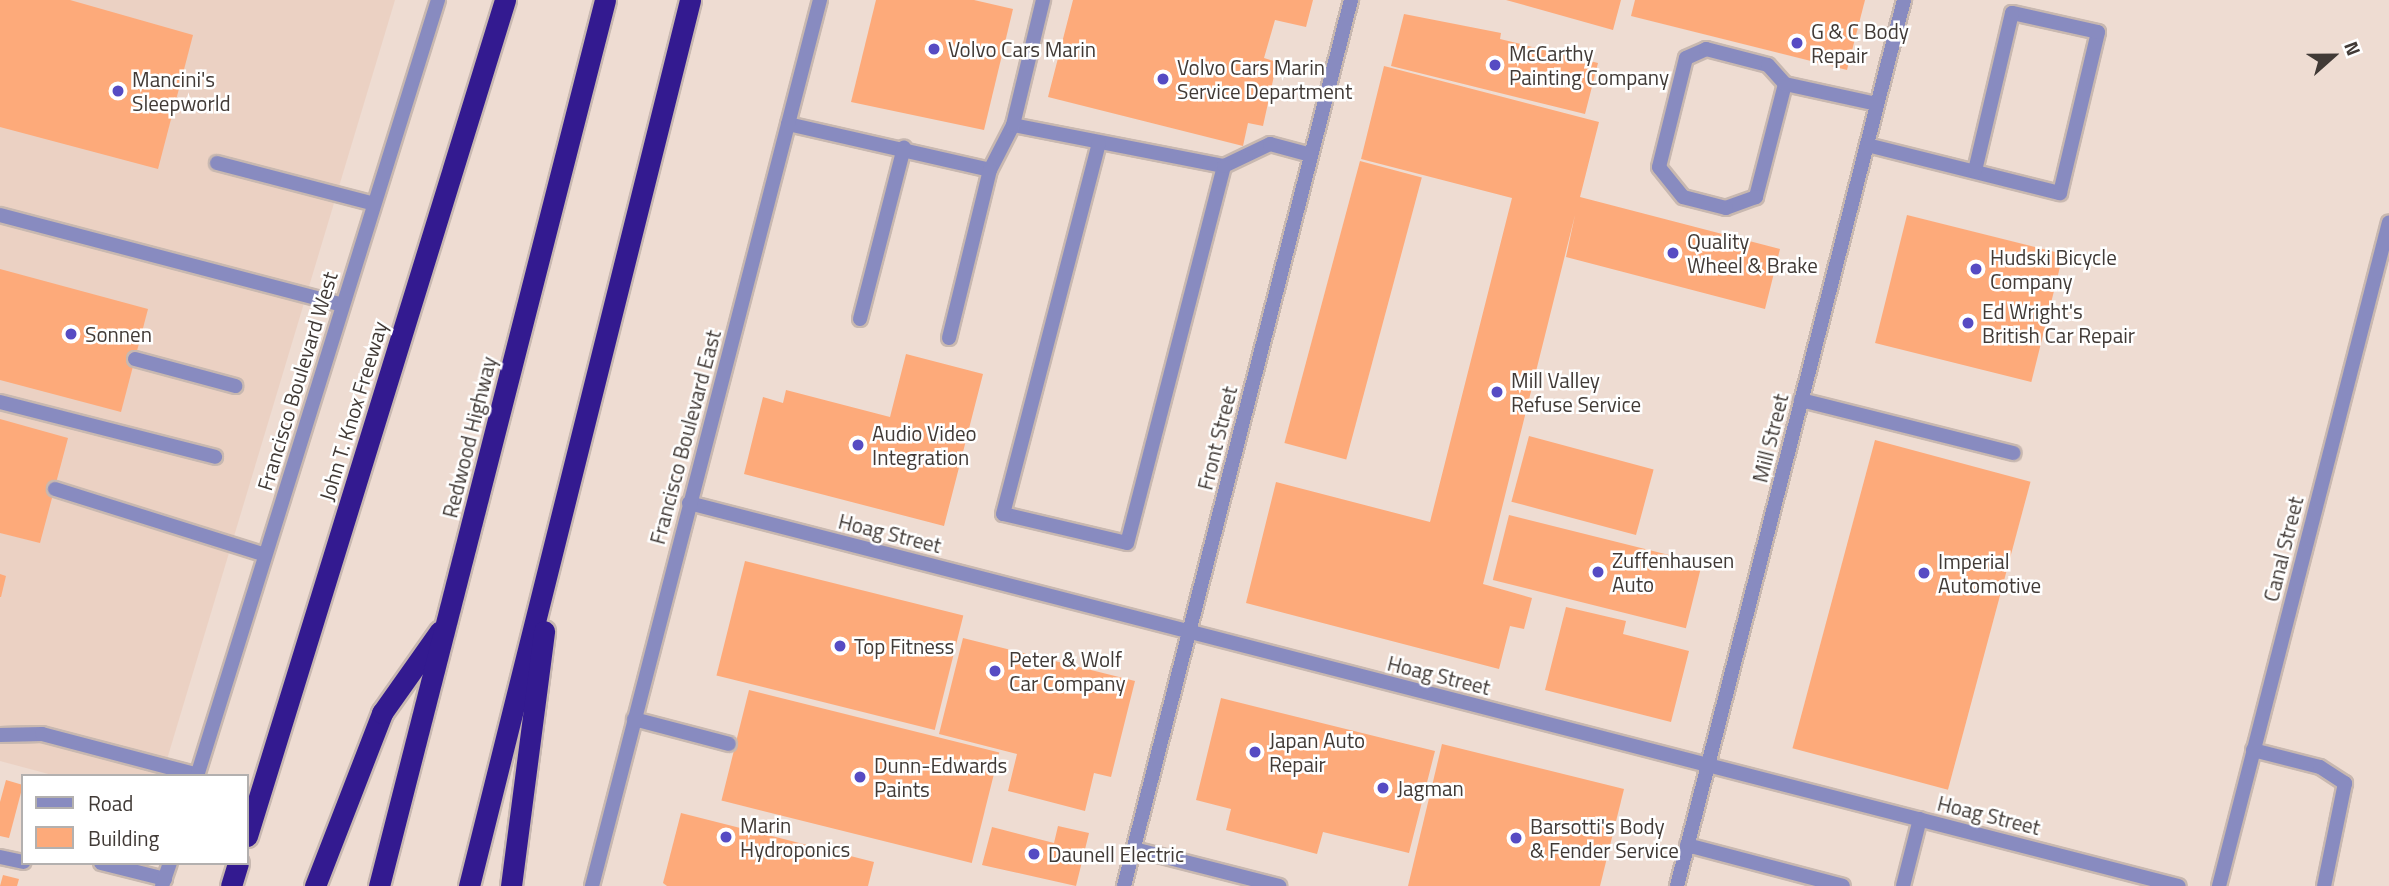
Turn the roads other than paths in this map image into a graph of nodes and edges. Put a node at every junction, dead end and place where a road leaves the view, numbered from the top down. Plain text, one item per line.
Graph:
1 (438, 0) edge
2 (505, 0) edge
3 (605, 0) edge
4 (690, 0) edge
5 (820, 0) edge
6 (1043, 0) edge
7 (1351, 0) edge
8 (1904, 0) edge
9 (1785, 84) junction
10 (1877, 104) junction
11 (788, 124) junction
12 (1013, 125) junction
13 (1099, 144) junction
14 (1867, 145) junction
15 (904, 148) junction
16 (1311, 155) junction
17 (217, 163) dead end
18 (1224, 166) junction
19 (990, 170) junction
20 (1975, 171) junction
21 (374, 204) junction
22 (0, 215) edge
23 (2389, 222) edge
24 (342, 305) junction
25 (860, 319) dead end
26 (949, 338) dead end
27 (135, 359) dead end
28 (235, 386) dead end
29 (1801, 400) junction
30 (0, 402) edge
31 (2014, 453) dead end
32 (215, 457) dead end
33 (55, 489) dead end
34 (689, 503) junction
35 (558, 529) junction
36 (265, 555) junction
37 (448, 621) junction
38 (1189, 632) junction
39 (634, 719) junction
40 (0, 736) edge
41 (729, 744) dead end
42 (2253, 750) junction
43 (1707, 765) junction
44 (193, 774) edge
45 (197, 774) edge
46 (1920, 819) junction
47 (248, 833) edge
48 (1687, 845) junction
49 (1134, 849) junction
50 (0, 857) edge
51 (21, 862) edge
52 (107, 865) edge
53 (169, 865) edge
54 (237, 865) edge
55 (163, 883) edge
56 (231, 886) edge
57 (315, 886) edge
58 (379, 886) edge
59 (469, 886) edge
60 (510, 886) edge
61 (592, 886) edge
62 (1124, 886) edge
63 (1279, 886) edge
64 (1677, 886) edge
65 (1843, 886) edge
66 (1903, 886) edge
67 (2179, 886) edge
68 (2219, 886) edge
69 (2324, 886) edge

1 - 21 street, Francisco Boulevard West
2 - 47 highway, John T. Knox Freeway
3 - 37 highway, Redwood Highway
4 - 35 highway
5 - 11 street, Francisco Boulevard East
6 - 12 street
7 - 16 street, Front Street
8 - 10 street, Mill Street
9 - 9 street
9 - 10 street
10 - 14 street, Mill Street
11 - 15 street
11 - 34 street, Francisco Boulevard East
12 - 13 street
12 - 19 street
13 - 18 street
13 - 18 street
14 - 20 street
14 - 29 street, Mill Street
15 - 19 street
15 - 25 street
16 - 18 street
16 - 38 street, Front Street
17 - 21 street
19 - 26 street
20 - 20 street
21 - 24 street, Francisco Boulevard West
22 - 24 street
23 - 42 street, Canal Street
24 - 36 street, Francisco Boulevard West
27 - 28 street
29 - 31 street
29 - 43 street, Mill Street
30 - 32 street
33 - 36 street
34 - 38 street, Hoag Street
34 - 39 street, Francisco Boulevard East
35 - 59 highway
35 - 60 highway
36 - 45 street, Francisco Boulevard West
37 - 57 highway
37 - 58 highway, Redwood Highway
38 - 43 street, Hoag Street
38 - 49 street, Front Street
39 - 41 street
39 - 61 street, Francisco Boulevard East
40 - 44 street
42 - 68 street, Canal Street
42 - 69 street
43 - 46 street, Hoag Street
43 - 48 street, Mill Street
46 - 66 street
46 - 67 street, Hoag Street
48 - 64 street, Mill Street
48 - 65 street
49 - 62 street, Front Street
49 - 63 street
50 - 51 street
52 - 55 street
53 - 55 street
54 - 56 highway

